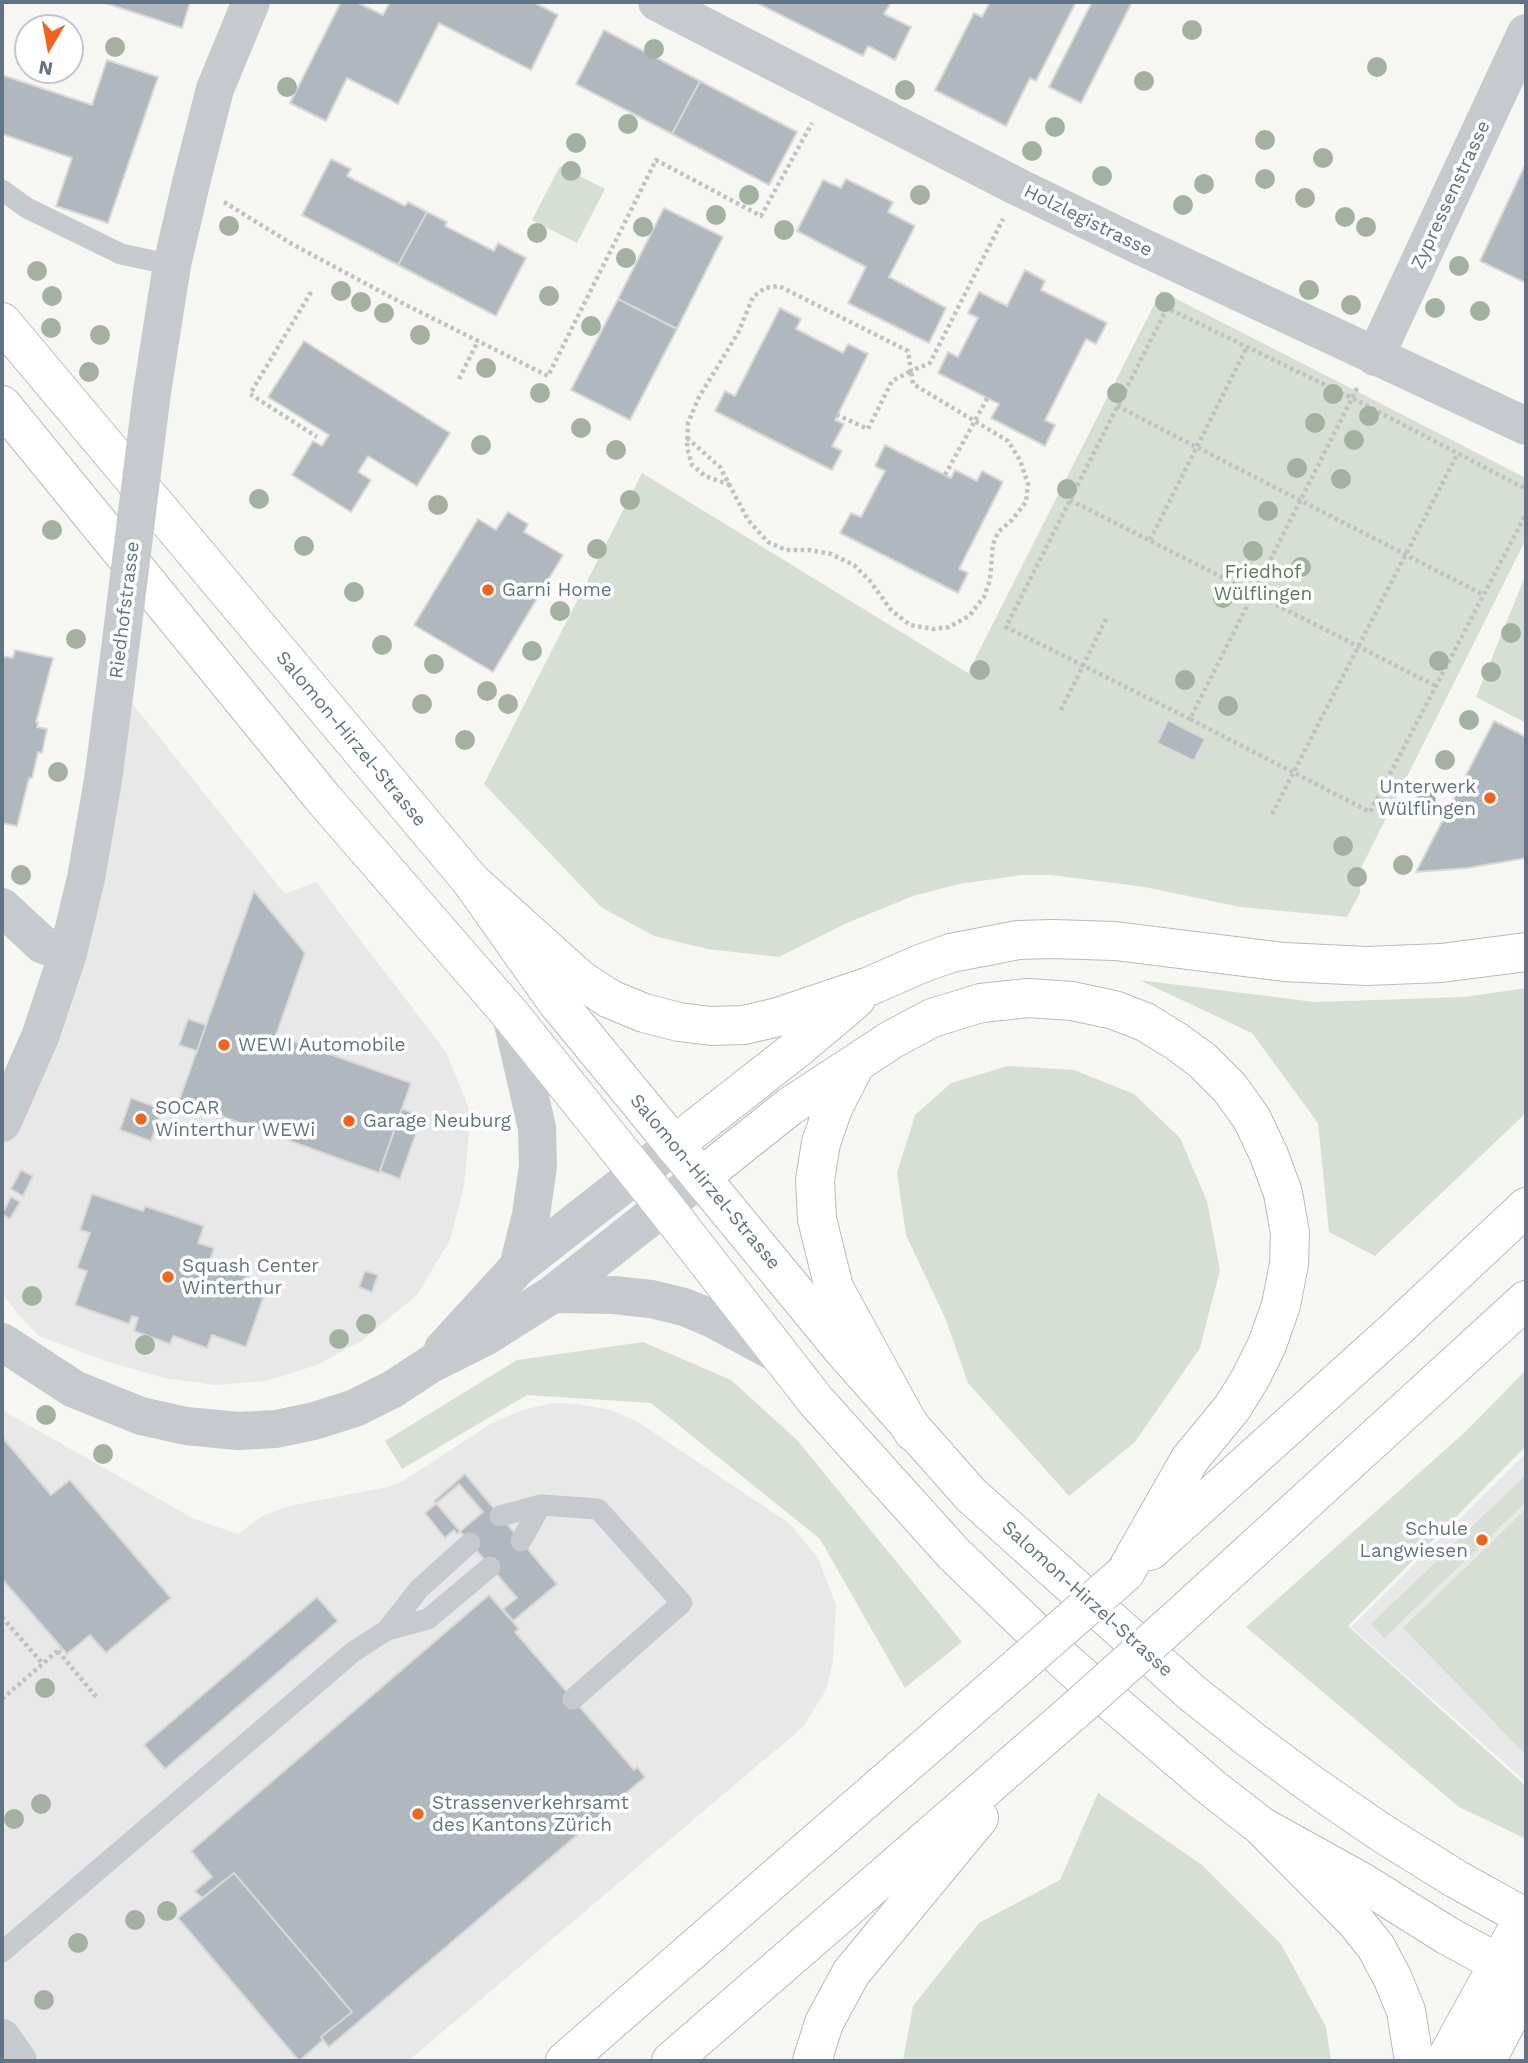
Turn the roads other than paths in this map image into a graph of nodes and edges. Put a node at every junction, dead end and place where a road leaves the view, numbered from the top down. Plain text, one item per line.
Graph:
1 (251, 2) edge
2 (657, 2) edge
3 (1526, 33) edge
4 (2, 190) edge
5 (172, 265) junction
6 (2, 322) edge
7 (1375, 356) junction
8 (2, 405) edge
9 (1526, 426) edge
10 (471, 881) junction
11 (2, 907) edge
12 (1526, 952) edge
13 (68, 953) junction
14 (870, 986) junction
15 (511, 1015) junction
16 (855, 1065) junction
17 (2, 1123) edge
18 (674, 1145) junction
19 (638, 1175) junction
20 (701, 1177) junction
21 (664, 1206) junction
22 (1526, 1207) edge
23 (518, 1267) junction
24 (553, 1294) junction
25 (1526, 1300) edge
26 (2, 1342) edge
27 (780, 1355) junction
28 (431, 1364) junction
29 (913, 1432) junction
30 (541, 1505) junction
31 (500, 1516) dead end
32 (521, 1541) dead end
33 (470, 1543) dead end
34 (490, 1567) dead end
35 (1125, 1573) junction
36 (387, 1630) junction
37 (573, 1699) dead end
38 (1060, 1724) junction
39 (1261, 1826) junction
40 (1525, 1918) edge
41 (2, 1952) edge
42 (1517, 1976) edge
43 (2, 2038) edge
44 (18, 2061) edge
45 (565, 2061) edge
46 (671, 2061) edge
47 (813, 2061) edge
48 (1414, 2061) edge
49 (1445, 2061) edge
50 (1486, 2061) edge

1 - 5 street, Riedhofstrasse
2 - 7 street, Holzlegistrasse
3 - 7 street, Zypressenstrasse
4 - 5 lane
5 - 13 street, Riedhofstrasse, bridge
6 - 10 main road, Salomon-Hirzel-Strasse
7 - 9 street, Holzlegistrasse
8 - 15 main road
10 - 14 main road
10 - 18 main road, Salomon-Hirzel-Strasse
11 - 13 street
12 - 14 main road
13 - 17 street, Riedhofstrasse
14 - 18 main road
15 - 19 main road
15 - 23 street
16 - 20 main road
16 - 29 main road
16 - 35 main road
18 - 19 street
18 - 20 main road, Salomon-Hirzel-Strasse
19 - 21 main road
19 - 23 street
20 - 21 street
20 - 29 main road, Salomon-Hirzel-Strasse
21 - 24 street
21 - 27 main road
22 - 35 main road
23 - 28 street
24 - 27 street
24 - 28 street
25 - 38 main road, bridge
26 - 28 street
27 - 39 main road
29 - 40 main road, Salomon-Hirzel-Strasse
30 - 31 lane
30 - 32 lane
30 - 37 lane
33 - 36 lane
34 - 36 lane
35 - 45 main road, bridge
36 - 41 lane
38 - 46 main road
38 - 47 main road
39 - 42 main road
39 - 48 main road
40 - 42 main road
42 - 49 main road
42 - 50 main road
43 - 44 street

